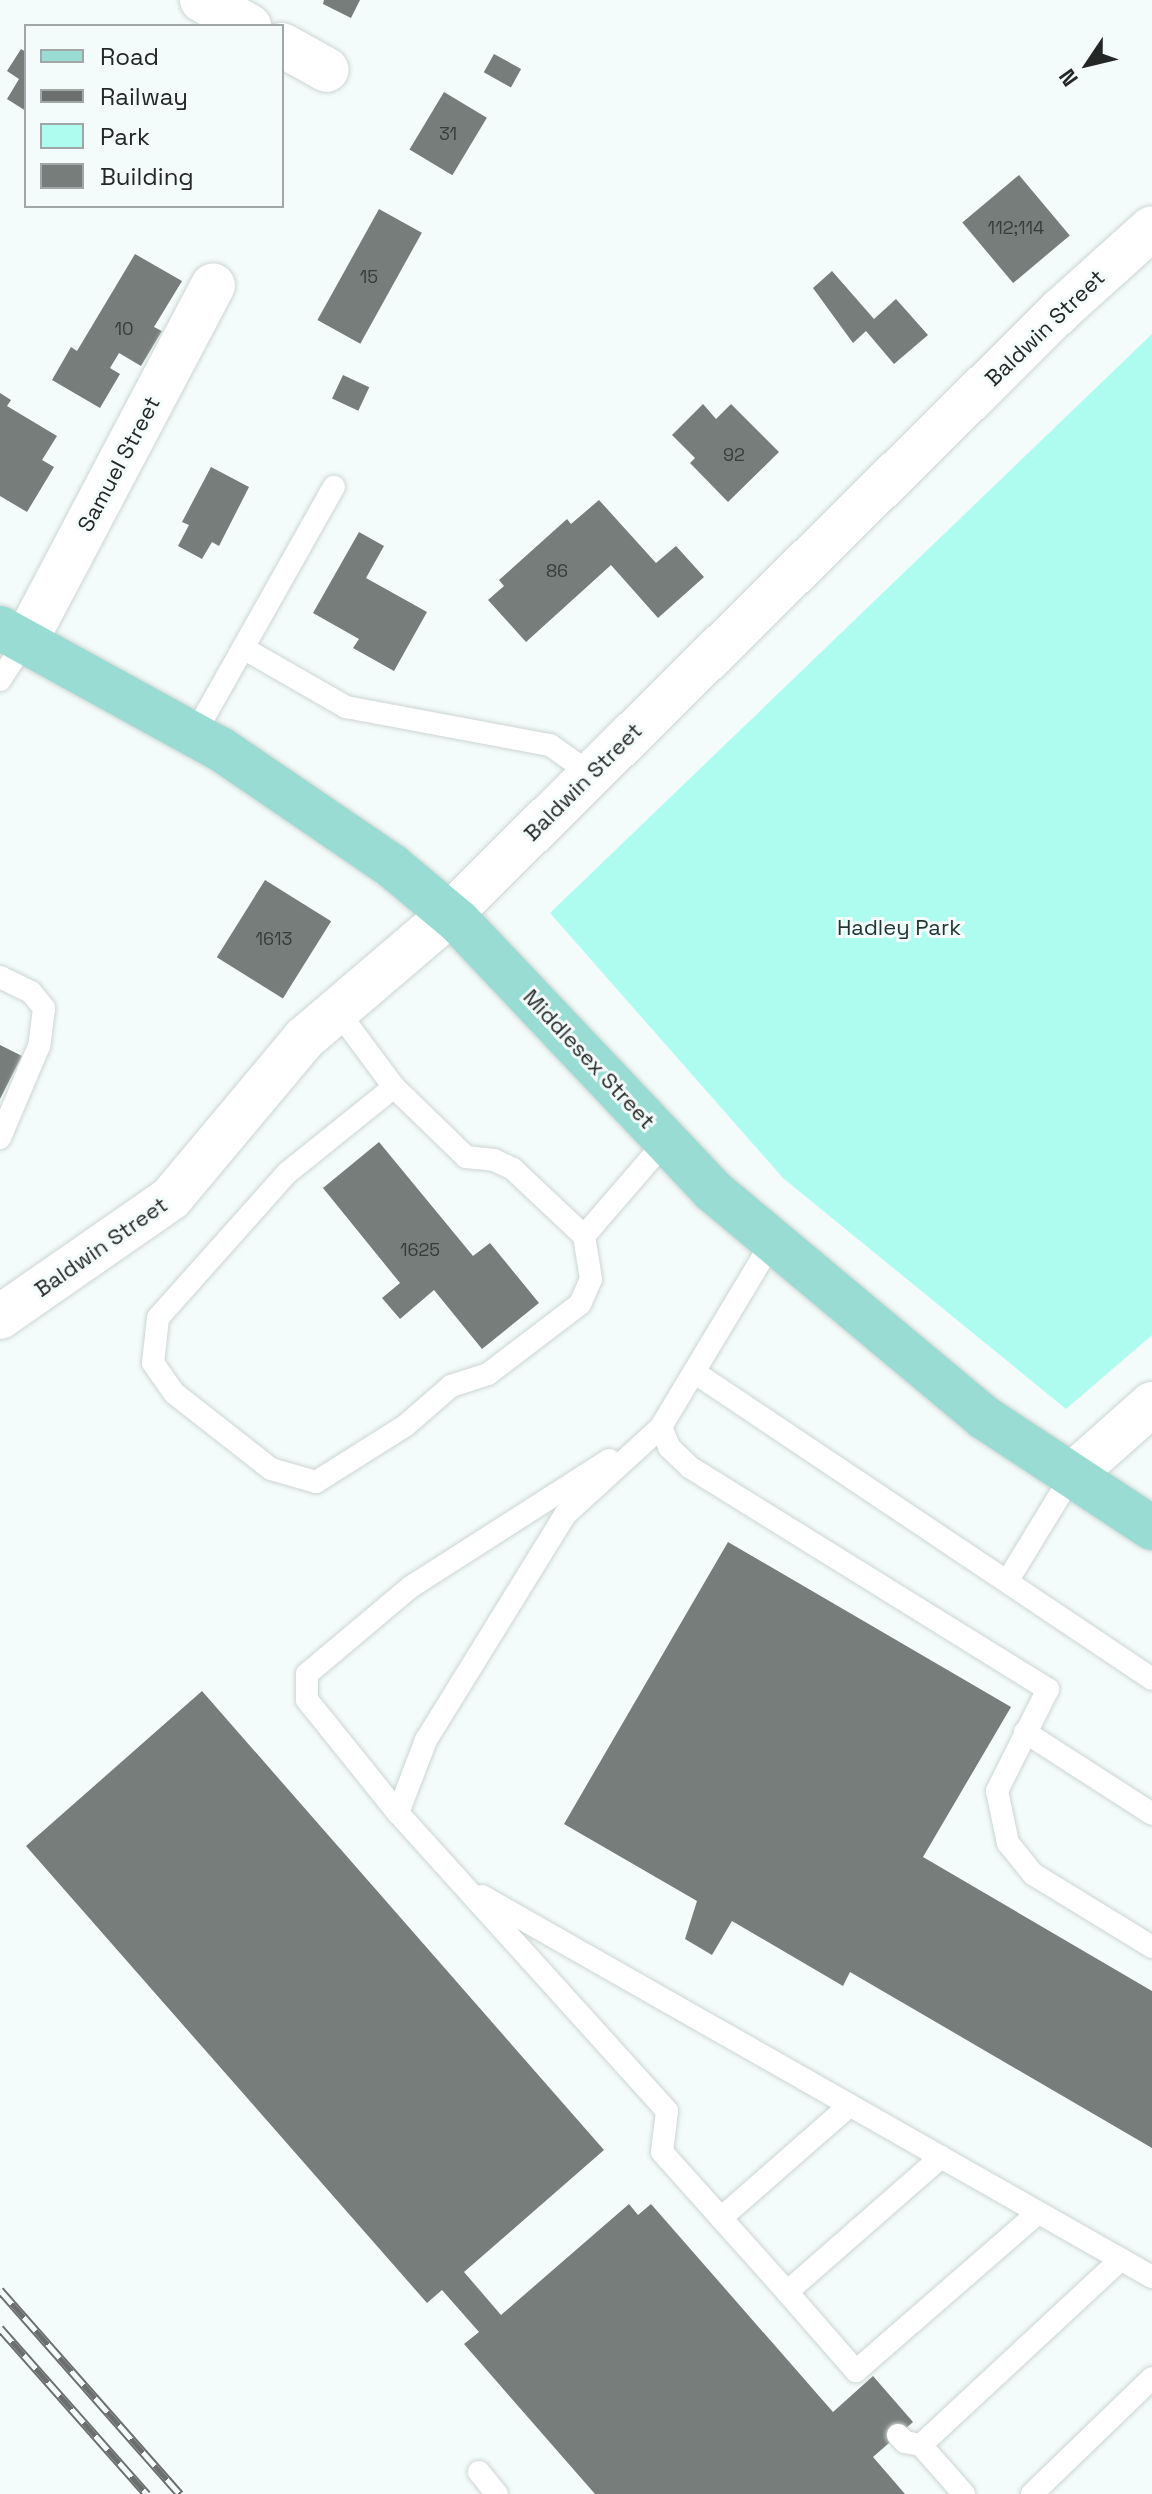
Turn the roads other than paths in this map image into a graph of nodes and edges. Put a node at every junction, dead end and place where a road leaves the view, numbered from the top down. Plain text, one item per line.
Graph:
1 (202, 0) edge
2 (245, 24) edge
3 (284, 46) edge
4 (327, 70) dead end
5 (1152, 228) edge
6 (213, 286) dead end
7 (334, 487) dead end
8 (12, 635) edge
9 (243, 648) junction
10 (0, 680) edge
11 (194, 735) junction
12 (591, 774) junction
13 (450, 914) junction
14 (0, 977) edge
15 (339, 1013) junction
16 (394, 1087) junction
17 (0, 1138) edge
18 (666, 1141) junction
19 (584, 1236) junction
20 (772, 1242) junction
21 (0, 1317) edge
22 (694, 1372) junction
23 (1152, 1404) edge
24 (661, 1427) junction
25 (1072, 1475) junction
26 (1152, 1528) edge
27 (1008, 1580) junction
28 (1152, 1679) edge
29 (1025, 1732) junction
30 (398, 1813) junction
31 (1152, 1814) edge
32 (466, 1887) junction
33 (1152, 1947) edge
34 (850, 2105) junction
35 (941, 2157) junction
36 (1038, 2213) junction
37 (721, 2218) junction
38 (1121, 2259) junction
39 (1152, 2277) edge
40 (787, 2292) junction
41 (1152, 2378) edge
42 (898, 2435) dead end
43 (921, 2445) junction
44 (479, 2472) dead end
45 (497, 2494) edge
46 (964, 2494) edge
47 (1032, 2494) edge

1 - 2 street
3 - 4 street
5 - 12 street, Baldwin Street
6 - 8 street, Samuel Street
7 - 9 lane
8 - 10 lane
8 - 11 main road, Middlesex Street
9 - 11 lane
9 - 12 lane
11 - 13 main road, Middlesex Street
12 - 13 street, Baldwin Street
13 - 15 street, Baldwin Street
13 - 18 main road, Middlesex Street
14 - 17 lane
15 - 16 lane
15 - 21 street, Baldwin Street
16 - 19 lane
16 - 19 lane
18 - 19 lane
18 - 20 main road, Middlesex Street
20 - 22 lane
20 - 25 main road, Middlesex Street
22 - 24 lane
22 - 27 lane
23 - 25 street
24 - 29 lane
24 - 30 lane
24 - 30 lane
25 - 26 main road, Middlesex Street
25 - 27 lane
27 - 28 lane
29 - 31 lane
29 - 33 lane
30 - 32 lane
32 - 34 lane
32 - 37 lane
34 - 35 lane
34 - 37 lane
35 - 36 lane
35 - 40 lane
36 - 38 lane
36 - 40 lane
37 - 40 lane
38 - 39 lane
38 - 43 lane
41 - 47 lane
42 - 43 lane
43 - 46 lane
44 - 45 lane

